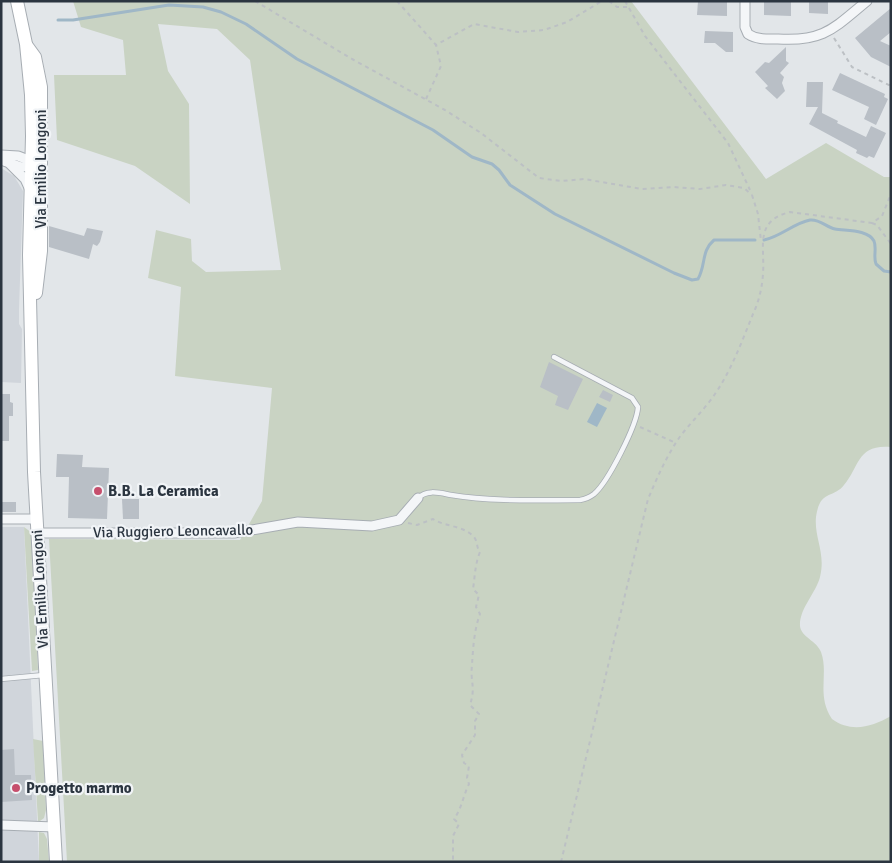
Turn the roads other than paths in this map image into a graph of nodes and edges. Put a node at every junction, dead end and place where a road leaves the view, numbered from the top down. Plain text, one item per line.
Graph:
1 (17, 1) edge
2 (745, 1) edge
3 (867, 1) edge
4 (26, 44) junction
5 (41, 87) junction
6 (32, 136) junction
7 (1, 155) edge
8 (1, 160) edge
9 (11, 160) junction
10 (32, 164) junction
11 (31, 192) junction
12 (40, 251) junction
13 (32, 317) junction
14 (554, 357) dead end
15 (418, 498) joint
16 (36, 519) junction
17 (1, 520) edge
18 (37, 533) junction
19 (45, 675) junction
20 (1, 679) edge
21 (1, 824) edge
22 (54, 827) junction
23 (56, 862) edge

1 - 4 street, Via Emilio Longoni
2 - 3 street
4 - 5 street, Via Emilio Longoni
4 - 6 street, Via Emilio Longoni
5 - 10 street, Via Emilio Longoni
5 - 12 street, Via Emilio Longoni
6 - 9 street
6 - 10 street, Via Emilio Longoni
7 - 9 street
8 - 9 street
9 - 10 street
9 - 11 street
10 - 11 street, Via Emilio Longoni
10 - 12 street, Via Emilio Longoni
11 - 13 street, Via Emilio Longoni
12 - 13 street, Via Emilio Longoni
13 - 16 street, Via Emilio Longoni
14 - 15 lane
15 - 18 street, Via Ruggiero Leoncavallo
16 - 17 street
16 - 18 street, Via Emilio Longoni
18 - 19 street, Via Emilio Longoni
19 - 20 lane
19 - 22 street, Via Emilio Longoni
21 - 22 street
22 - 23 street, Via Emilio Longoni

